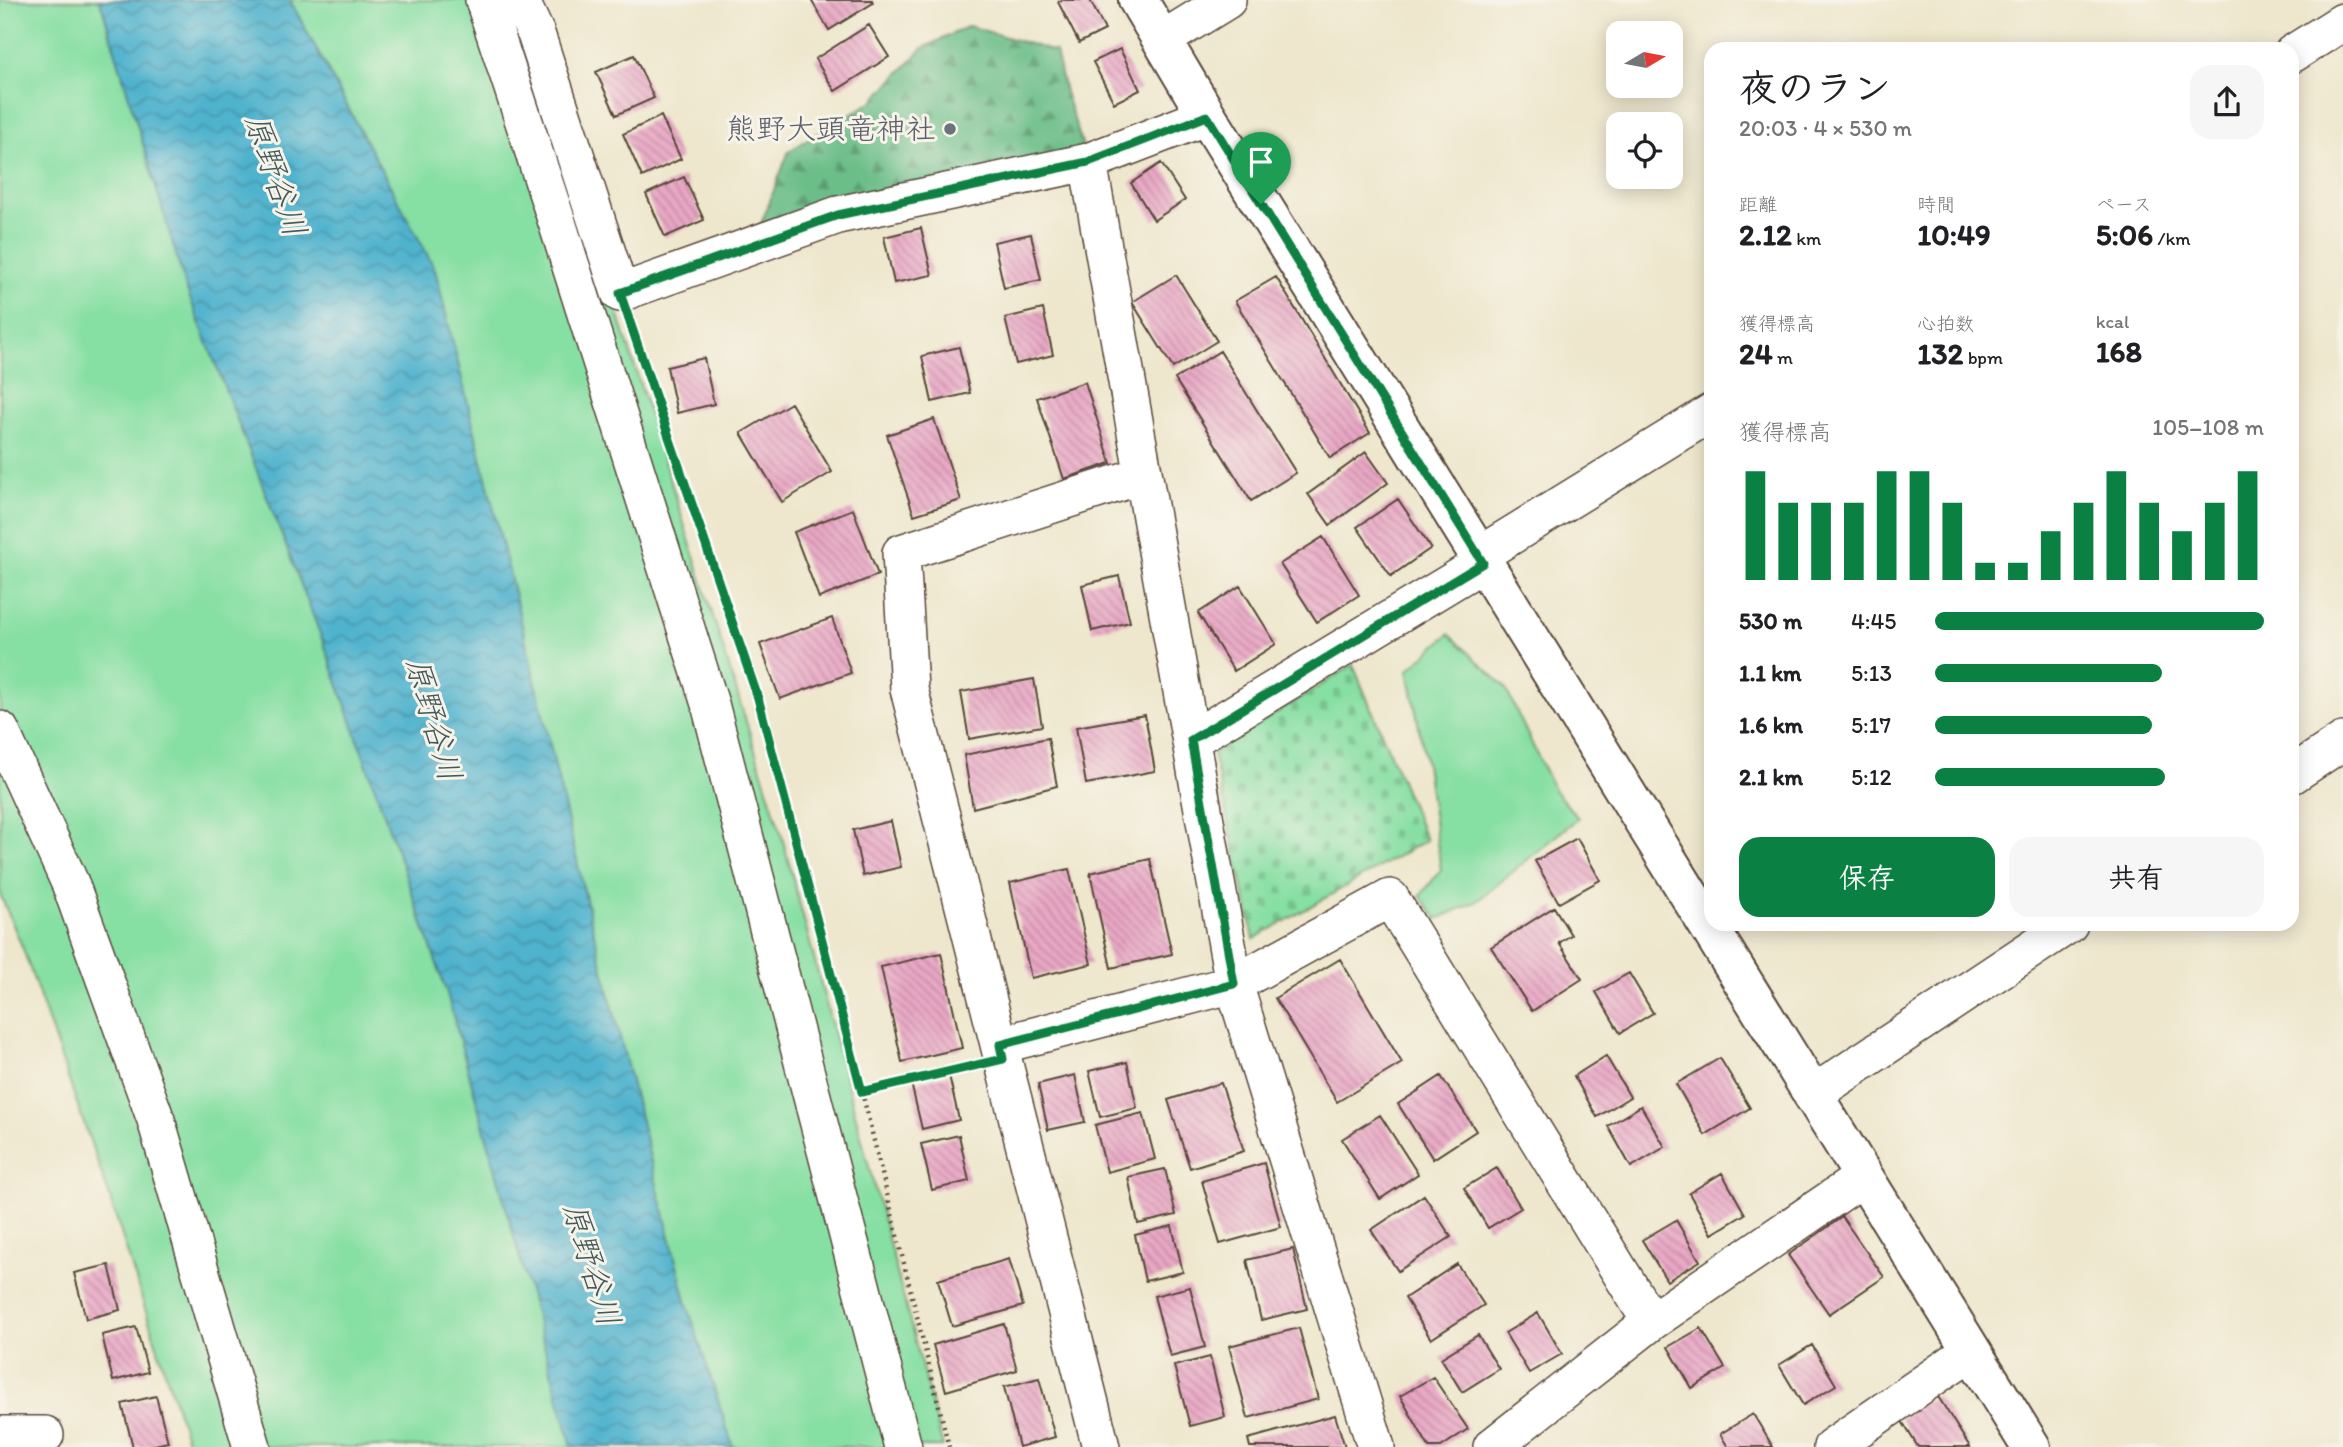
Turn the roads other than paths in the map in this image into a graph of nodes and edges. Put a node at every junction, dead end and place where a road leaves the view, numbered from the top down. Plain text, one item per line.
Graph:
1 (484, 0) edge
2 (520, 0) edge
3 (1138, 0) edge
4 (1227, 0) edge
5 (2343, 22) edge
6 (1162, 40) junction
7 (2299, 50) edge
8 (1207, 116) junction
9 (1088, 162) junction
10 (1704, 417) edge
11 (1143, 475) junction
12 (1480, 559) junction
13 (0, 730) edge
14 (1191, 740) junction
15 (2343, 741) edge
16 (2299, 770) edge
17 (1704, 921) edge
18 (1710, 931) edge
19 (2059, 931) edge
20 (1234, 984) junction
21 (1001, 1052) junction
22 (1812, 1096) junction
23 (1863, 1178) junction
24 (1651, 1322) junction
25 (1971, 1351) junction
26 (0, 1435) edge
27 (45, 1435) dead end
28 (252, 1447) edge
29 (903, 1447) edge
30 (1101, 1447) edge
31 (1376, 1447) edge
32 (1492, 1447) edge
33 (1832, 1447) edge
34 (2031, 1447) edge

1 - 29 street
2 - 9 street
3 - 6 street
4 - 6 street
5 - 7 street
6 - 8 street
8 - 9 street
8 - 12 street
9 - 11 street
10 - 12 street
11 - 14 street
11 - 21 street
12 - 14 street
12 - 17 street
13 - 28 street
14 - 20 street
15 - 16 street
18 - 22 street
19 - 22 street
20 - 21 street
20 - 24 street
20 - 31 street
21 - 30 street
22 - 23 street
23 - 24 street
23 - 25 street
24 - 32 street
25 - 33 street
25 - 34 street
26 - 27 street

